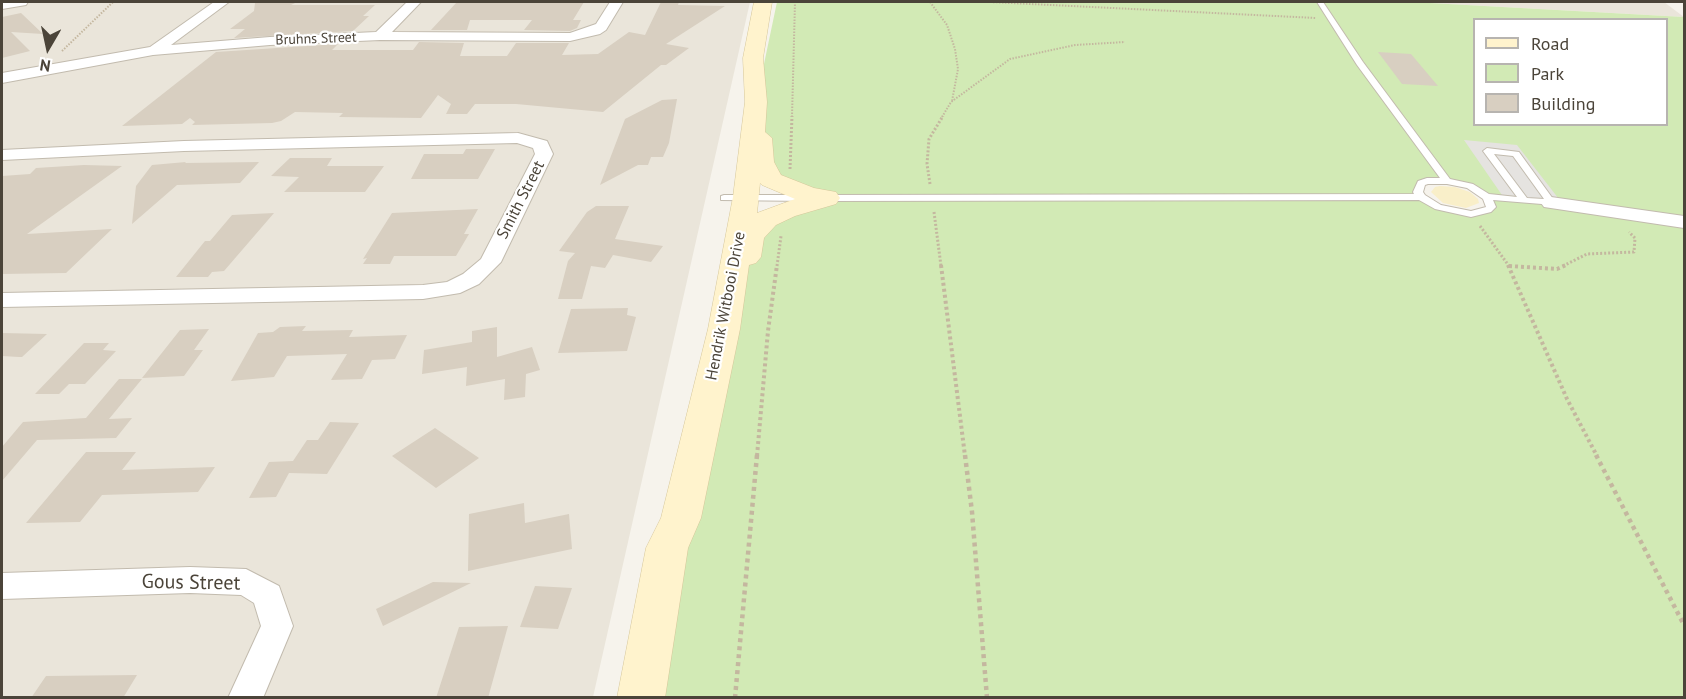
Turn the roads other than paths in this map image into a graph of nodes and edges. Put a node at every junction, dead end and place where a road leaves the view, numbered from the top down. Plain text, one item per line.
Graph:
1 (21, 2) edge
2 (222, 2) edge
3 (414, 2) edge
4 (616, 2) edge
5 (763, 2) edge
6 (1320, 2) edge
7 (2, 5) edge
8 (380, 36) junction
9 (153, 51) junction
10 (753, 58) junction
11 (2, 78) edge
12 (756, 102) junction
13 (2, 156) edge
14 (1447, 181) junction
15 (1421, 197) junction
16 (1487, 197) junction
17 (735, 198) junction
18 (827, 198) junction
19 (787, 199) junction
20 (1524, 200) junction
21 (1551, 203) junction
22 (1684, 222) edge
23 (2, 300) edge
24 (723, 329) junction
25 (667, 548) junction
26 (2, 586) edge
27 (245, 698) edge
28 (641, 698) edge

1 - 7 street
2 - 9 street
3 - 8 street
4 - 8 street, Bruhns Street
5 - 10 main road, Hendrik Witbooi Drive
6 - 14 lane
8 - 9 street, Bruhns Street
9 - 11 street, Bruhns Street
10 - 12 main road, Hendrik Witbooi Drive
10 - 17 main road, Hendrik Witbooi Drive
12 - 17 main road, Hendrik Witbooi Drive
12 - 19 main road
13 - 23 street, Smith Street
14 - 15 lane
14 - 16 lane
15 - 16 lane
15 - 18 lane
16 - 20 lane
17 - 18 lane
17 - 24 main road, Hendrik Witbooi Drive
17 - 25 main road, Hendrik Witbooi Drive
18 - 19 main road
19 - 24 main road
20 - 21 lane
20 - 21 lane
21 - 22 street
24 - 25 main road, Hendrik Witbooi Drive
25 - 28 main road, Hendrik Witbooi Drive
26 - 27 street, Gous Street

